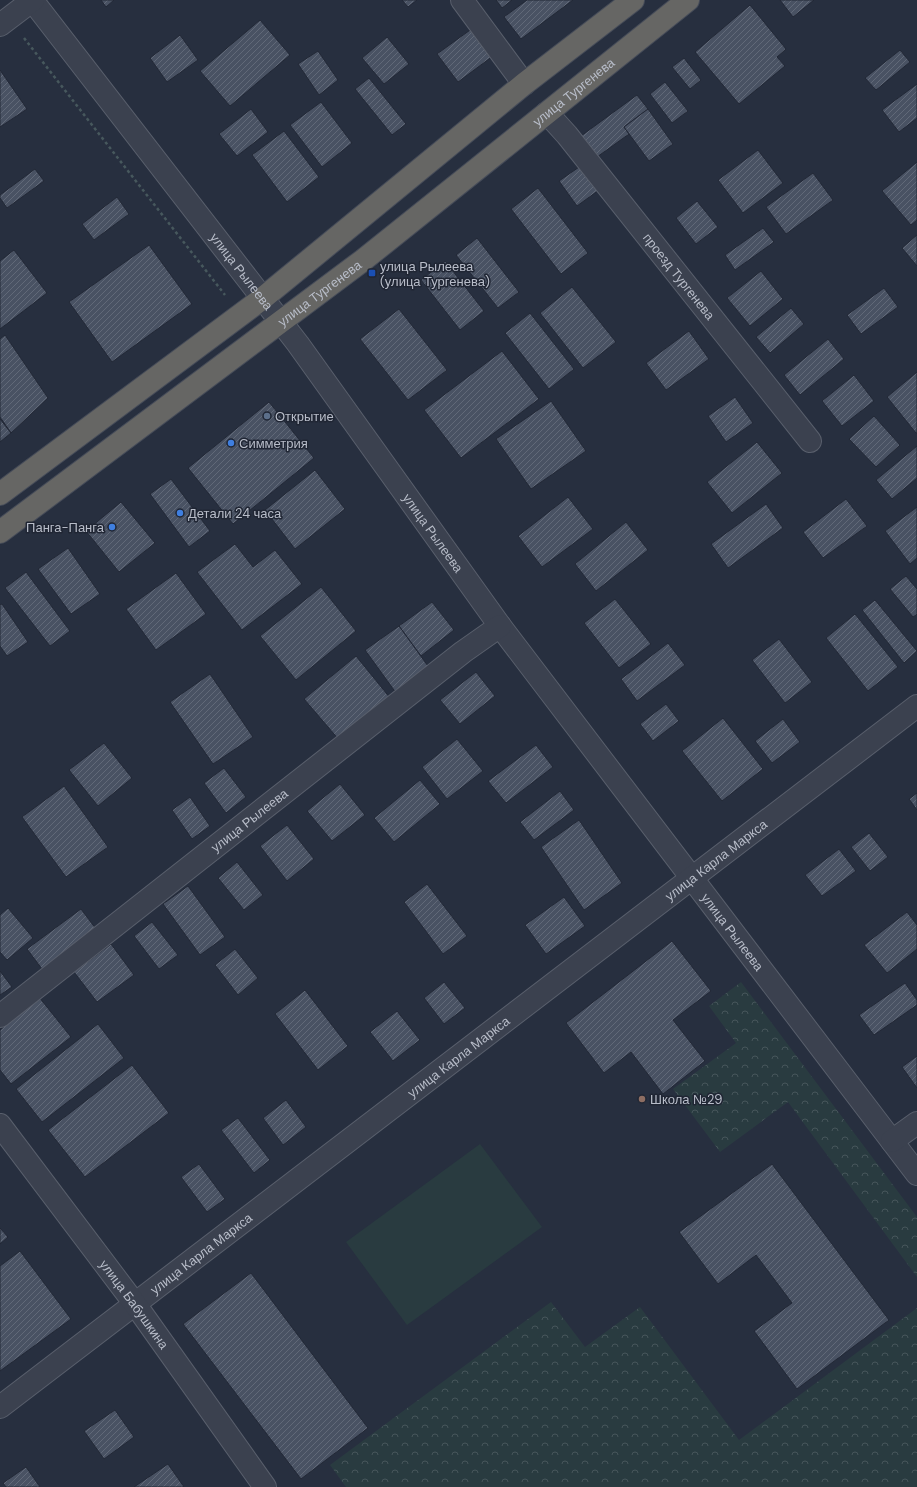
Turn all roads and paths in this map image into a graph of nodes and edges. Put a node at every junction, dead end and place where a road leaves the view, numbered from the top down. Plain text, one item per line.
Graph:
1 (33, 0) edge
2 (462, 0) edge
3 (633, 0) edge
4 (688, 0) edge
5 (4, 21) edge
6 (524, 84) junction
7 (547, 113) junction
8 (227, 297) dead end
9 (263, 298) junction
10 (280, 322) junction
11 (810, 441) dead end
12 (0, 494) edge
13 (0, 532) edge
14 (500, 626) junction
15 (917, 706) edge
16 (692, 878) junction
17 (0, 1016) edge
18 (917, 1123) edge
19 (0, 1125) edge
20 (892, 1142) junction
21 (917, 1174) edge
22 (135, 1304) junction
23 (0, 1406) edge
24 (265, 1487) edge

1 - 5 street
1 - 9 street, улица Рылеева
2 - 6 street
3 - 6 highway
4 - 7 highway, улица Тургенева
5 - 8 path
6 - 9 highway
7 - 10 highway, улица Тургенева
7 - 11 street, проезд Тургенева
9 - 10 street, улица Рылеева
9 - 12 highway
10 - 13 highway, улица Тургенева
10 - 14 street, улица Рылеева
14 - 16 street, улица Рылеева
14 - 17 street, улица Рылеева
15 - 16 street, улица Карла Маркса
16 - 20 street, улица Рылеева
16 - 22 street, улица Карла Маркса
18 - 20 street
19 - 22 street, улица Бабушкина
20 - 21 street, улица Рылеева
22 - 23 street, улица Карла Маркса
22 - 24 street, улица Бабушкина

